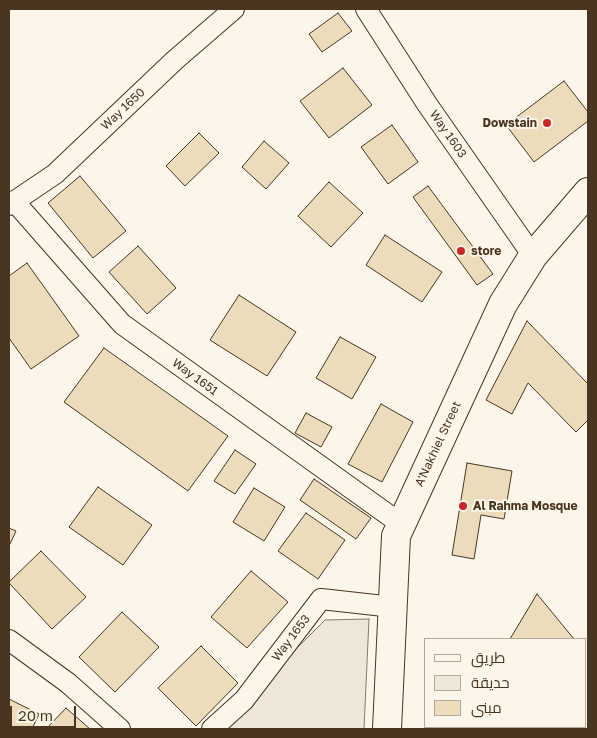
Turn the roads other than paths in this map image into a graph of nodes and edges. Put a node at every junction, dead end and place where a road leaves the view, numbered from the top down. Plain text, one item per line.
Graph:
1 (234, 9) edge
2 (366, 9) edge
3 (588, 192) edge
4 (12, 203) edge
5 (588, 206) edge
6 (562, 222) junction
7 (533, 256) junction
8 (401, 524) junction
9 (393, 607) junction
10 (9, 640) edge
11 (120, 729) edge
12 (212, 729) edge
13 (387, 729) edge

1 - 4 street, Way 1650
2 - 7 street, Way 1603
3 - 6 street, A'Nakhiel Street
4 - 8 street, Way 1651
5 - 6 street
6 - 7 street, A'Nakhiel Street
7 - 8 street, A'Nakhiel Street
8 - 9 street, A'Nakhiel Street
9 - 12 street, Way 1653
9 - 13 street, A'Nakhiel Street
10 - 11 street

